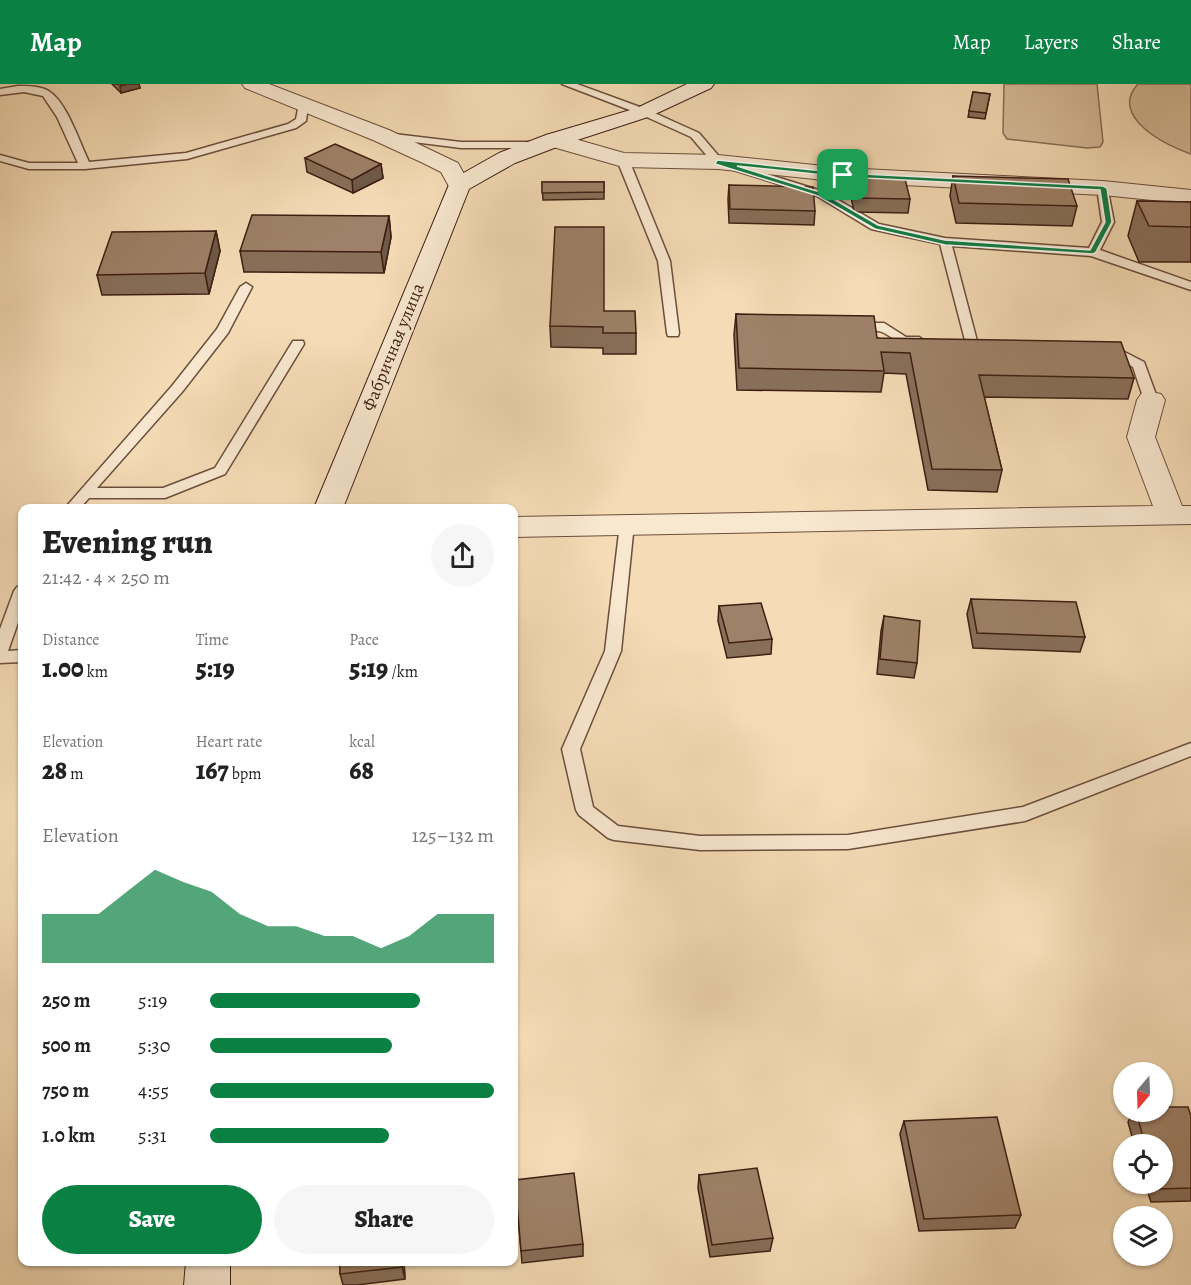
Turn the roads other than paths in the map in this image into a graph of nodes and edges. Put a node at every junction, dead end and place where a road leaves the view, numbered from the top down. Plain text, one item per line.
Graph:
1 (252, 84) edge
2 (307, 84) edge
3 (567, 84) edge
4 (704, 84) edge
5 (0, 92) edge
6 (303, 106) junction
7 (644, 112) junction
8 (381, 135) junction
9 (547, 142) junction
10 (0, 158) edge
11 (623, 160) junction
12 (717, 162) junction
13 (85, 166) junction
14 (459, 185) junction
15 (1103, 188) junction
16 (1191, 197) edge
17 (945, 242) junction
18 (1093, 252) junction
19 (1161, 277) junction
20 (1191, 277) edge
21 (1191, 286) edge
22 (246, 288) dead end
23 (836, 327) edge
24 (673, 333) dead end
25 (937, 341) edge
26 (971, 342) edge
27 (298, 344) dead end
28 (1095, 346) edge
29 (1151, 400) joint
30 (87, 493) junction
31 (76, 504) edge
32 (330, 504) edge
33 (1181, 515) edge
34 (627, 524) junction
35 (518, 527) edge
36 (18, 602) edge
37 (0, 650) edge
38 (18, 656) edge
39 (0, 657) edge
40 (1191, 749) edge
41 (208, 1266) edge
42 (207, 1285) edge

1 - 6 street
2 - 6 street
3 - 7 lane
4 - 7 street
5 - 13 lane
6 - 8 street
6 - 13 lane
7 - 9 street
7 - 12 lane
8 - 9 lane
8 - 14 street
9 - 11 street
9 - 14 street
10 - 13 lane
11 - 12 street
11 - 24 lane
12 - 15 street
12 - 17 lane
14 - 32 street, Фабричная улица
15 - 16 street
15 - 18 lane
17 - 18 lane
17 - 26 lane
18 - 19 lane
19 - 20 lane
19 - 21 lane
22 - 30 lane
23 - 25 lane
27 - 30 lane
28 - 29 lane
29 - 33 street
30 - 31 lane
33 - 34 street
34 - 35 street
34 - 40 lane
36 - 37 lane
38 - 39 lane
41 - 42 street

